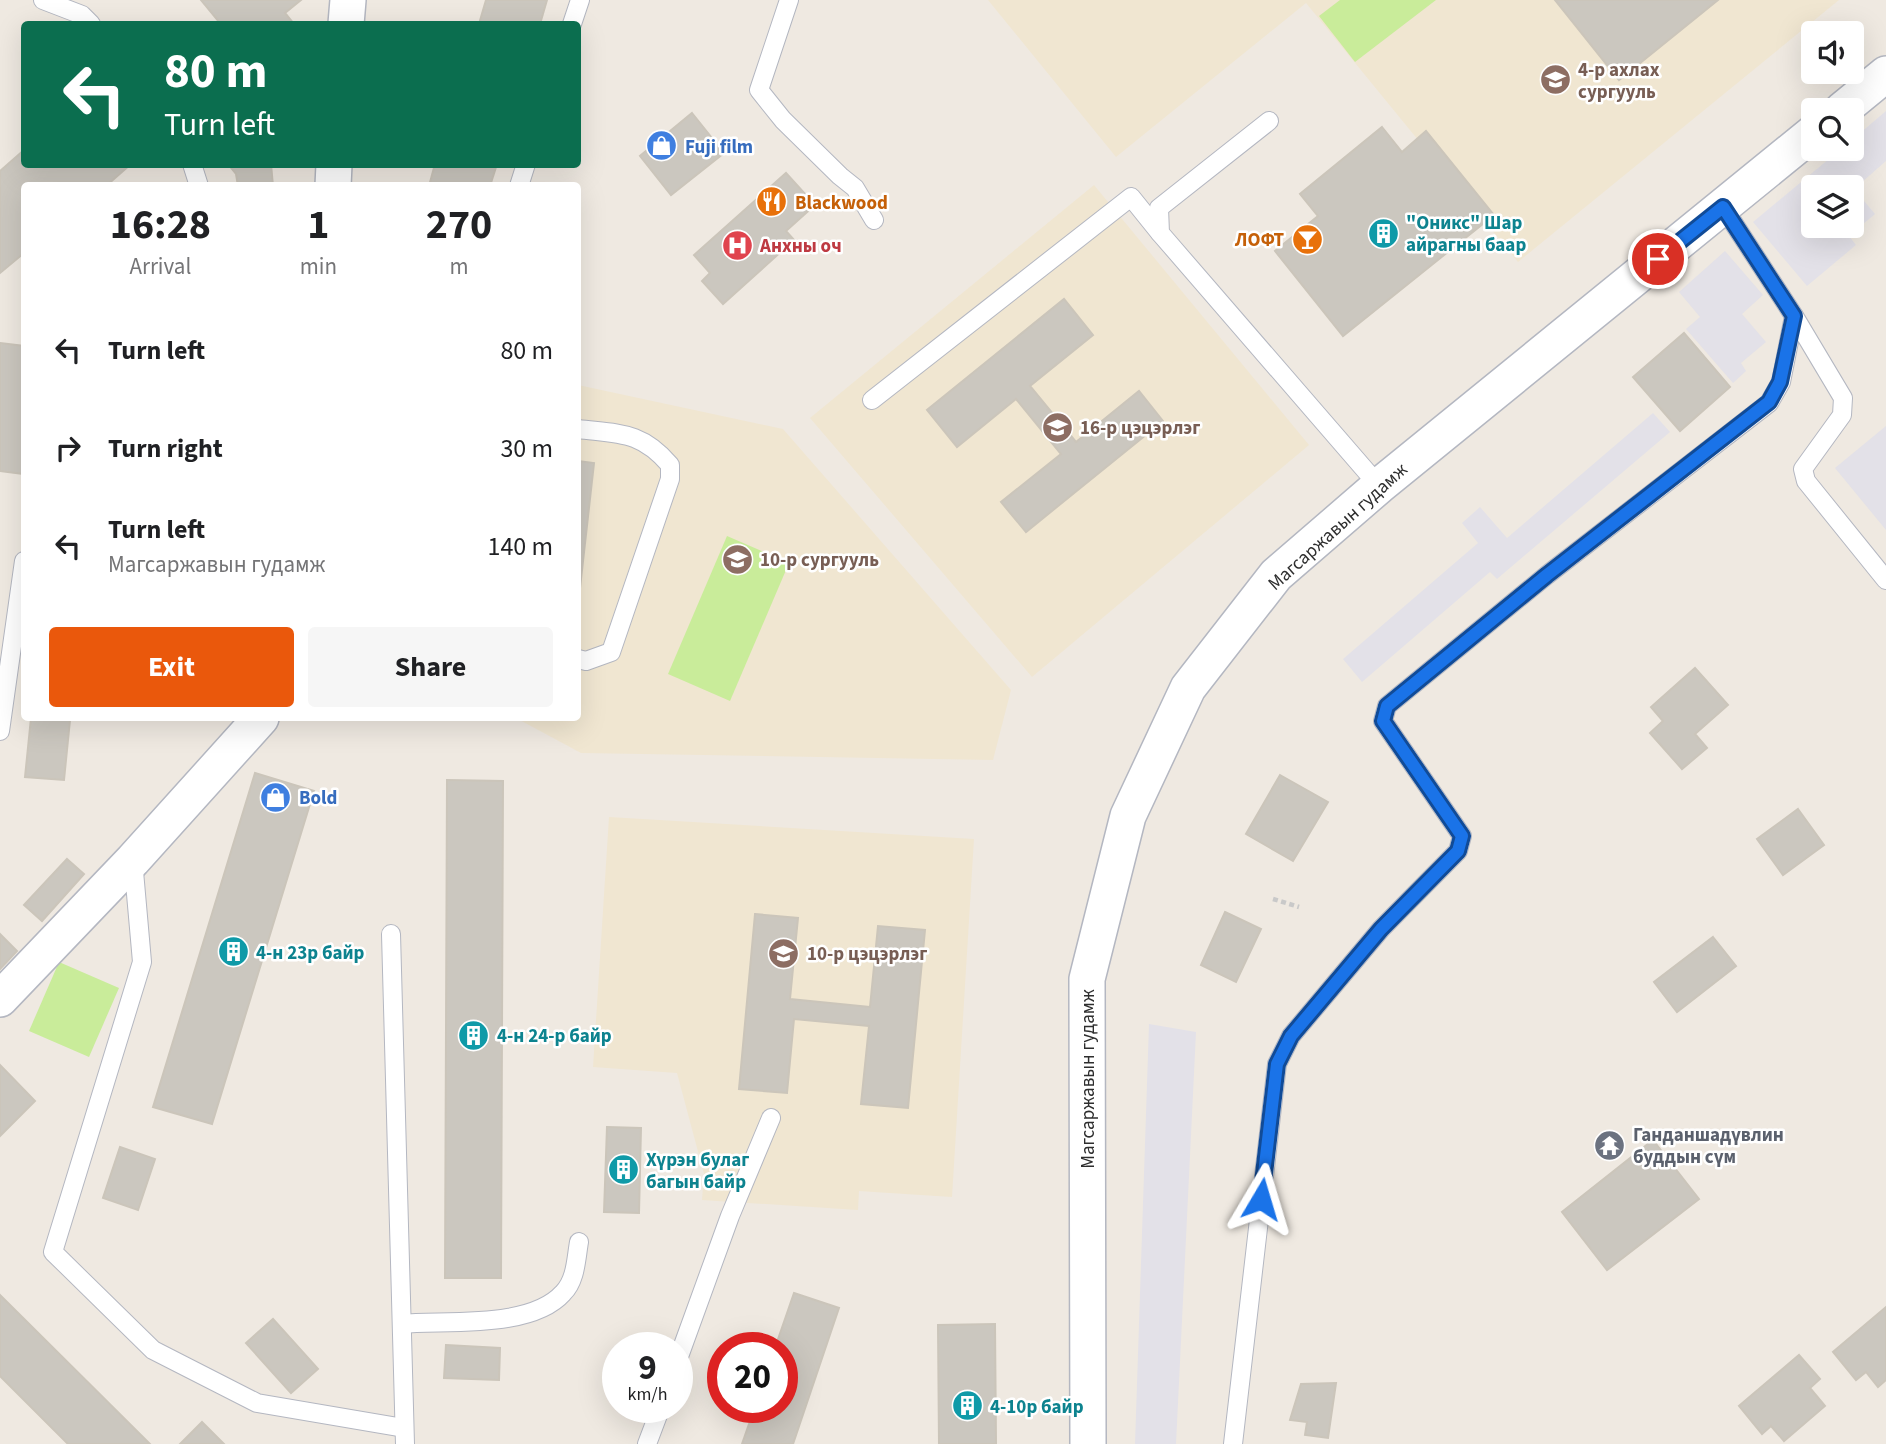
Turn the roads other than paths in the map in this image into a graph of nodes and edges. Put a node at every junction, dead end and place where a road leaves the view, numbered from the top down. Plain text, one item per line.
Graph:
1 (43, 0) edge
2 (348, 0) edge
3 (580, 0) edge
4 (789, 0) edge
5 (88, 21) edge
6 (346, 21) edge
7 (573, 21) edge
8 (1886, 74) edge
9 (1857, 98) edge
10 (1269, 121) dead end
11 (1801, 144) edge
12 (1723, 207) junction
13 (874, 220) dead end
14 (1160, 233) junction
15 (1794, 316) junction
16 (872, 400) dead end
17 (581, 429) edge
18 (1379, 486) junction
19 (1886, 580) edge
20 (21, 582) edge
21 (581, 660) edge
22 (258, 721) edge
23 (0, 731) edge
24 (133, 860) junction
25 (391, 934) dead end
26 (0, 999) edge
27 (771, 1118) dead end
28 (579, 1242) dead end
29 (402, 1324) junction
30 (688, 1332) edge
31 (655, 1423) edge
32 (405, 1436) edge
33 (647, 1444) edge
34 (1088, 1444) edge
35 (1233, 1444) edge

1 - 5 lane
2 - 6 street
3 - 7 lane
4 - 13 lane
8 - 9 street
10 - 14 lane
11 - 12 street, Магсаржавын гудамж
12 - 15 lane
12 - 18 street, Магсаржавын гудамж
14 - 16 lane
14 - 18 lane
15 - 19 lane
15 - 35 lane
17 - 21 lane
18 - 34 street, Магсаржавын гудамж
20 - 23 lane
22 - 24 street
24 - 26 street
24 - 32 lane
25 - 29 lane
27 - 30 lane
28 - 29 lane
29 - 32 lane
31 - 33 lane

